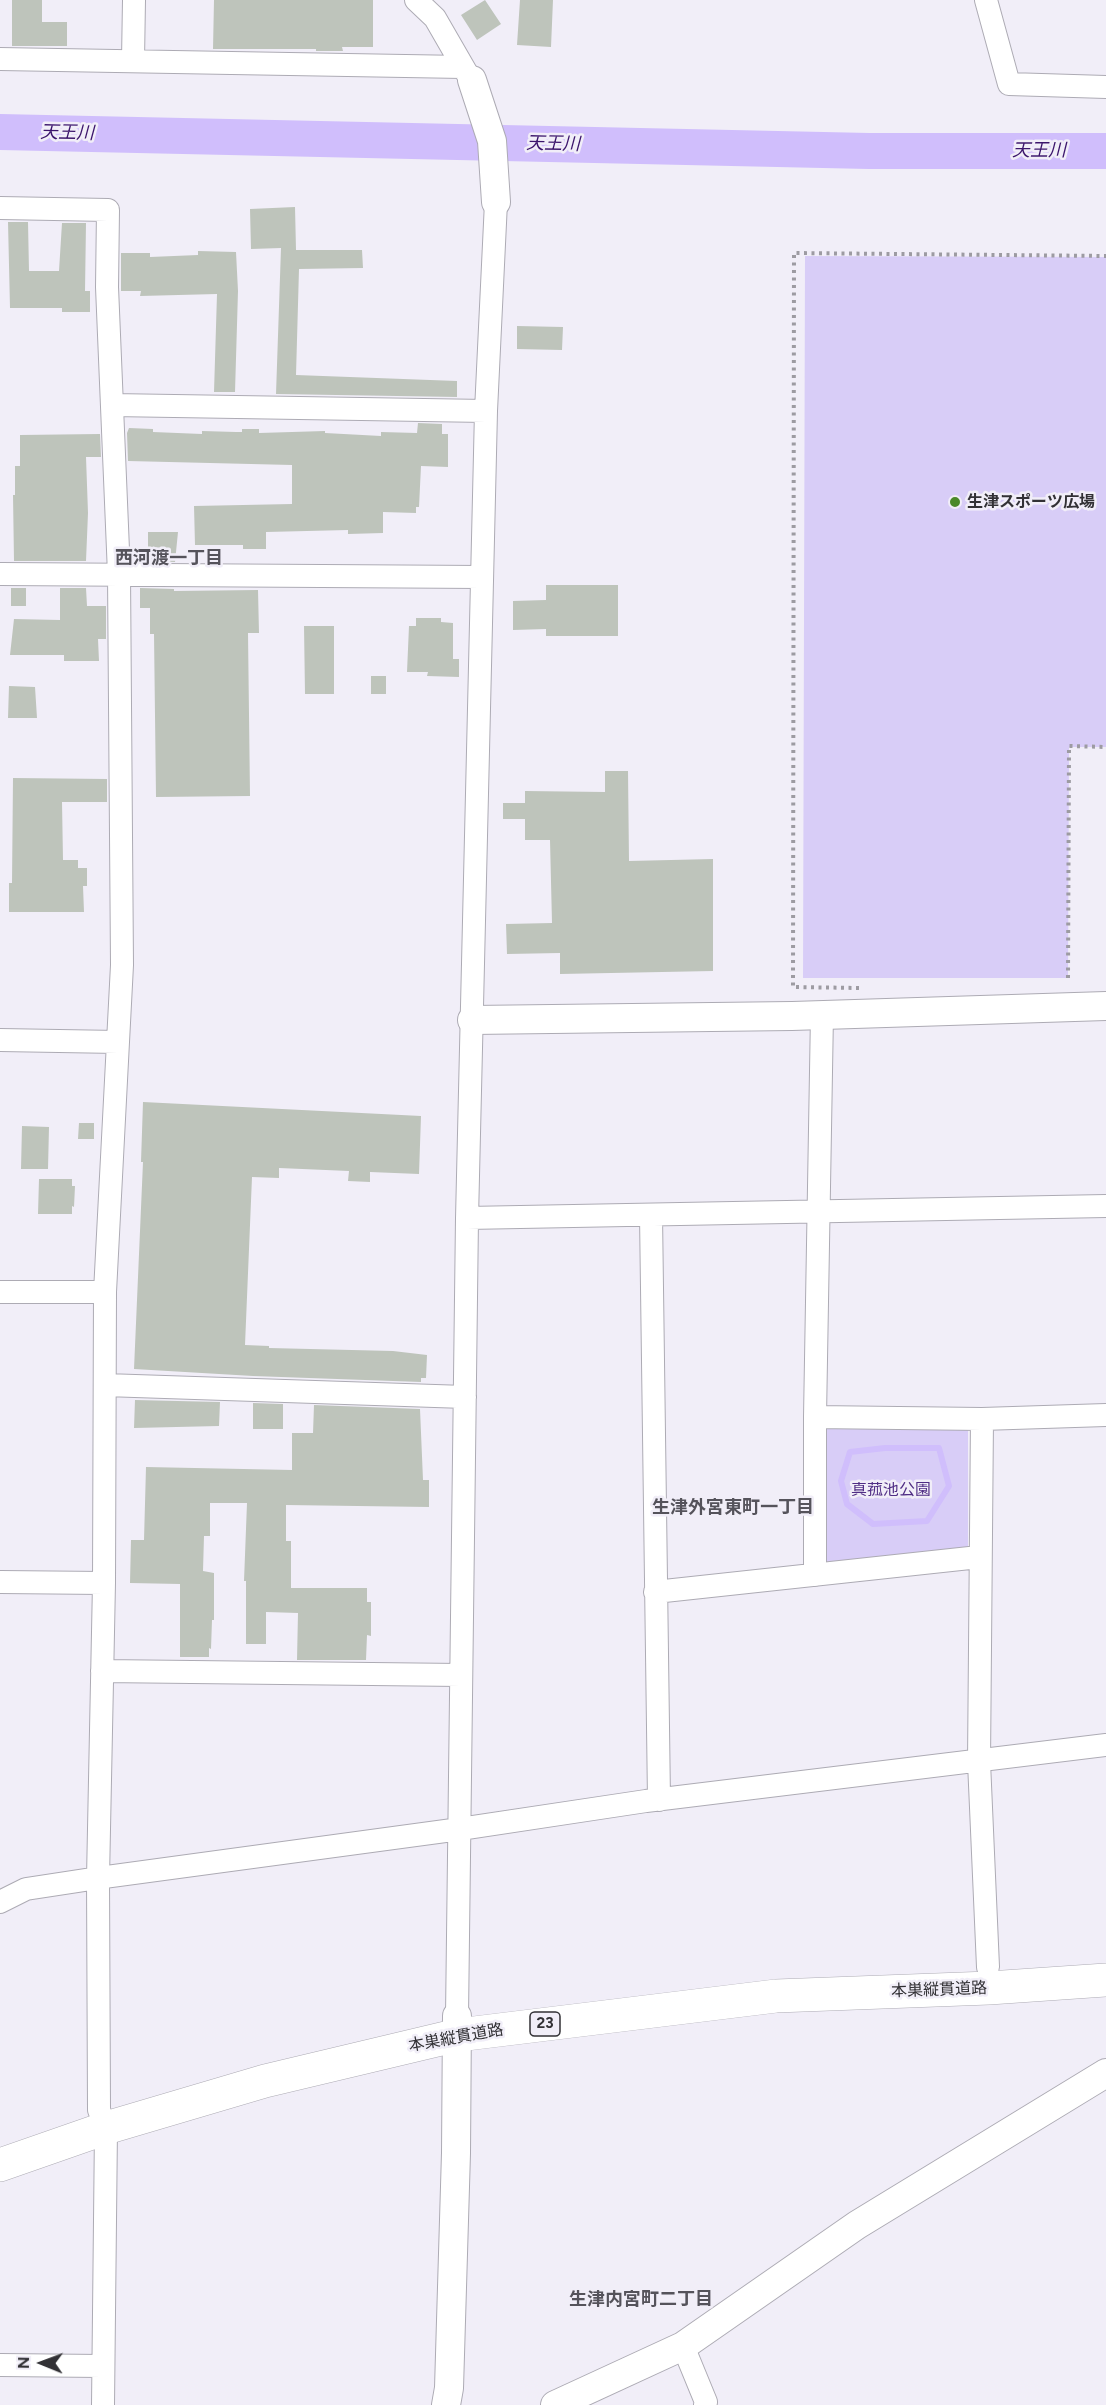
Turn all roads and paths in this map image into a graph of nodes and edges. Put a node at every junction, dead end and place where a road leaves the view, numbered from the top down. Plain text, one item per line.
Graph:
1 (134, 0) edge
2 (416, 0) edge
3 (986, 0) edge
4 (0, 59) edge
5 (133, 60) junction
6 (467, 74) junction
7 (1106, 87) edge
8 (496, 202) joint
9 (0, 208) edge
10 (1106, 256) edge
11 (112, 405) junction
12 (486, 411) junction
13 (0, 574) edge
14 (119, 574) junction
15 (482, 577) junction
16 (1106, 747) edge
17 (1068, 978) dead end
18 (862, 988) dead end
19 (1106, 1006) edge
20 (822, 1014) junction
21 (472, 1020) junction
22 (0, 1041) edge
23 (118, 1042) junction
24 (1106, 1206) edge
25 (819, 1211) junction
26 (651, 1215) junction
27 (467, 1218) junction
28 (0, 1292) edge
29 (105, 1292) junction
30 (105, 1385) junction
31 (465, 1397) junction
32 (1106, 1415) edge
33 (815, 1417) junction
34 (982, 1419) junction
35 (979, 1557) junction
36 (815, 1575) junction
37 (0, 1582) edge
38 (104, 1583) junction
39 (655, 1592) junction
40 (102, 1671) junction
41 (461, 1675) junction
42 (1106, 1745) edge
43 (979, 1762) junction
44 (658, 1800) junction
45 (460, 1829) junction
46 (98, 1878) junction
47 (0, 1902) edge
48 (1106, 1959) edge
49 (988, 1967) junction
50 (1106, 1980) edge
51 (457, 2025) junction
52 (1106, 2073) edge
53 (102, 2119) junction
54 (0, 2143) edge
55 (0, 2164) edge
56 (682, 2346) junction
57 (0, 2365) edge
58 (102, 2366) junction
59 (103, 2405) edge
60 (446, 2405) edge
61 (555, 2405) edge
62 (705, 2405) edge

1 - 5 street
2 - 6 street
3 - 7 street
4 - 5 street
5 - 6 street
6 - 8 street
8 - 12 street
9 - 11 street
10 - 18 path
11 - 12 street
11 - 14 street
12 - 15 street
13 - 14 street
14 - 15 street
14 - 23 street
15 - 21 street
16 - 17 path
19 - 20 street
20 - 21 street
20 - 25 street
21 - 27 street
22 - 23 street
23 - 29 street
24 - 25 street
25 - 26 street
25 - 33 street
26 - 27 street
26 - 39 street
27 - 31 street
28 - 29 street
29 - 30 street
30 - 31 street
30 - 38 street
31 - 41 street
32 - 34 street
33 - 34 street
33 - 36 street
34 - 35 street
35 - 36 street
35 - 43 street
36 - 39 street
37 - 38 street
38 - 40 street
39 - 44 street
40 - 41 street
40 - 46 street
41 - 45 street
42 - 43 street
43 - 44 street
43 - 49 street
44 - 45 street
45 - 46 street
45 - 51 street
46 - 47 street
46 - 53 street
48 - 49 main road, 本巣縦貫道路 / 23
49 - 51 main road, 本巣縦貫道路 / 23
50 - 51 main road, 本巣縦貫道路 / 23
51 - 53 main road, 本巣縦貫道路 / 23
51 - 60 street
52 - 56 street
53 - 54 main road, 本巣縦貫道路 / 23
53 - 55 main road, 本巣縦貫道路 / 23
53 - 58 street
56 - 61 street
56 - 62 street
57 - 58 street
58 - 59 street

